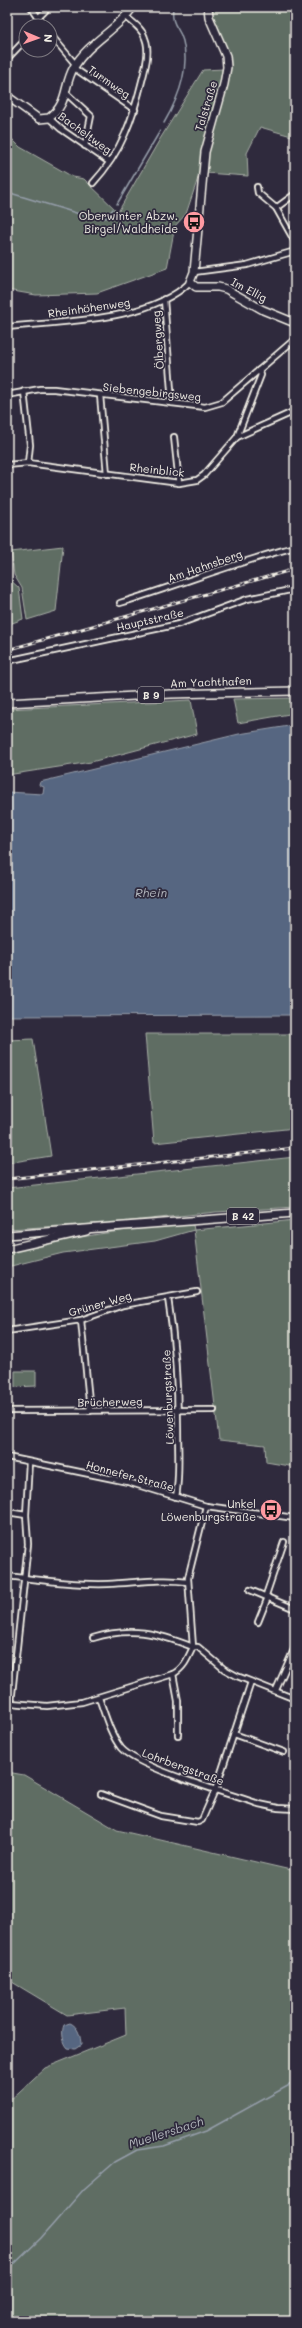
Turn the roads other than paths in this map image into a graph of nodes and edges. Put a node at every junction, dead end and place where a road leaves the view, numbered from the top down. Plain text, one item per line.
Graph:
1 (31, 7) edge
2 (49, 7) edge
3 (133, 7) edge
4 (208, 7) edge
5 (125, 16) junction
6 (38, 18) joint
7 (58, 44) edge
8 (18, 47) edge
9 (7, 59) edge
10 (75, 66) junction
11 (66, 94) junction
12 (7, 96) edge
13 (135, 110) junction
14 (49, 118) junction
15 (85, 146) junction
16 (109, 162) junction
17 (93, 183) dead end
18 (257, 187) dead end
19 (295, 194) edge
20 (276, 208) junction
21 (295, 242) edge
22 (295, 251) edge
23 (194, 272) junction
24 (190, 282) junction
25 (164, 300) junction
26 (295, 323) edge
27 (7, 327) edge
28 (295, 339) edge
29 (259, 370) junction
30 (24, 391) junction
31 (7, 395) edge
32 (100, 395) junction
33 (172, 403) junction
34 (295, 411) edge
35 (174, 437) dead end
36 (237, 437) junction
37 (28, 464) junction
38 (7, 465) edge
39 (107, 474) junction
40 (179, 483) junction
41 (295, 547) edge
42 (295, 589) edge
43 (120, 603) dead end
44 (7, 662) edge
45 (295, 691) edge
46 (7, 702) edge
47 (295, 1213) edge
48 (92, 1228) junction
49 (7, 1235) edge
50 (7, 1249) edge
51 (197, 1292) dead end
52 (168, 1298) junction
53 (81, 1320) junction
54 (7, 1331) edge
55 (178, 1410) junction
56 (214, 1410) dead end
57 (7, 1411) edge
58 (90, 1411) junction
59 (7, 1457) edge
60 (29, 1462) junction
61 (176, 1497) junction
62 (206, 1506) junction
63 (7, 1512) edge
64 (26, 1515) junction
65 (295, 1518) edge
66 (284, 1542) dead end
67 (7, 1576) edge
68 (24, 1578) junction
69 (188, 1582) junction
70 (250, 1590) dead end
71 (267, 1596) junction
72 (295, 1609) edge
73 (258, 1622) dead end
74 (93, 1638) dead end
75 (193, 1647) junction
76 (295, 1647) edge
77 (173, 1674) junction
78 (251, 1682) junction
79 (276, 1690) junction
80 (100, 1698) junction
81 (295, 1699) edge
82 (9, 1704) edge
83 (234, 1734) junction
84 (178, 1735) dead end
85 (284, 1752) dead end
86 (216, 1788) junction
87 (101, 1794) dead end
88 (295, 1809) edge

1 - 6 street
2 - 6 street
3 - 5 main road
4 - 23 main road, Talstraße
5 - 10 main road
5 - 13 street
7 - 10 street, Turmweg
8 - 9 street
10 - 11 main road
10 - 13 street, Turmweg
11 - 14 main road
11 - 15 street
12 - 14 main road
13 - 16 street
14 - 15 street, Bacheltweg
15 - 16 street, Bacheltweg
16 - 17 street
18 - 20 street
19 - 20 street
20 - 21 street
22 - 23 street
23 - 24 main road
24 - 25 street, Rheinhöhenweg
24 - 26 main road, Im Ellig
25 - 27 street, Rheinhöhenweg
25 - 33 street, Ölbergweg
28 - 29 street, Siebengebirgsweg
29 - 33 street, Siebengebirgsweg
29 - 36 street, Rheinblick
30 - 31 street, Siebengebirgsweg
30 - 32 street, Siebengebirgsweg
30 - 37 street
32 - 33 street, Siebengebirgsweg
32 - 39 street
34 - 36 street
35 - 40 street
36 - 40 street, Rheinblick
37 - 38 street, Rheinblick
37 - 39 street, Rheinblick
39 - 40 street, Rheinblick
41 - 43 street, Am Hahnsberg
42 - 44 street, Hauptstraße
45 - 46 main road, Am Yachthafen / B 9
47 - 48 main road, B 42
48 - 49 main road, B 42
48 - 50 main road
51 - 52 street, Grüner Weg
52 - 53 street, Grüner Weg
52 - 55 street, Löwenburgstraße
53 - 54 street, Grüner Weg
53 - 58 street
55 - 56 street, Brücherweg
55 - 58 street, Brücherweg
55 - 61 street, Löwenburgstraße
57 - 58 street, Brücherweg
59 - 60 street, Honnefer Straße
60 - 61 street, Honnefer Straße
60 - 64 street
61 - 62 street, Honnefer Straße
62 - 65 street, Honnefer Straße
62 - 69 street
63 - 64 street
64 - 68 street
66 - 71 street
67 - 68 street
68 - 69 street
68 - 82 street
69 - 75 street
70 - 71 street
71 - 72 street
71 - 73 street
74 - 75 street
75 - 77 street
75 - 78 street
76 - 79 street
77 - 80 street
77 - 84 street
78 - 79 street
78 - 83 street
79 - 81 street
80 - 82 street
80 - 86 street, Lohrbergstraße
83 - 85 street
83 - 86 street
86 - 87 street
86 - 88 street, Lohrbergstraße

